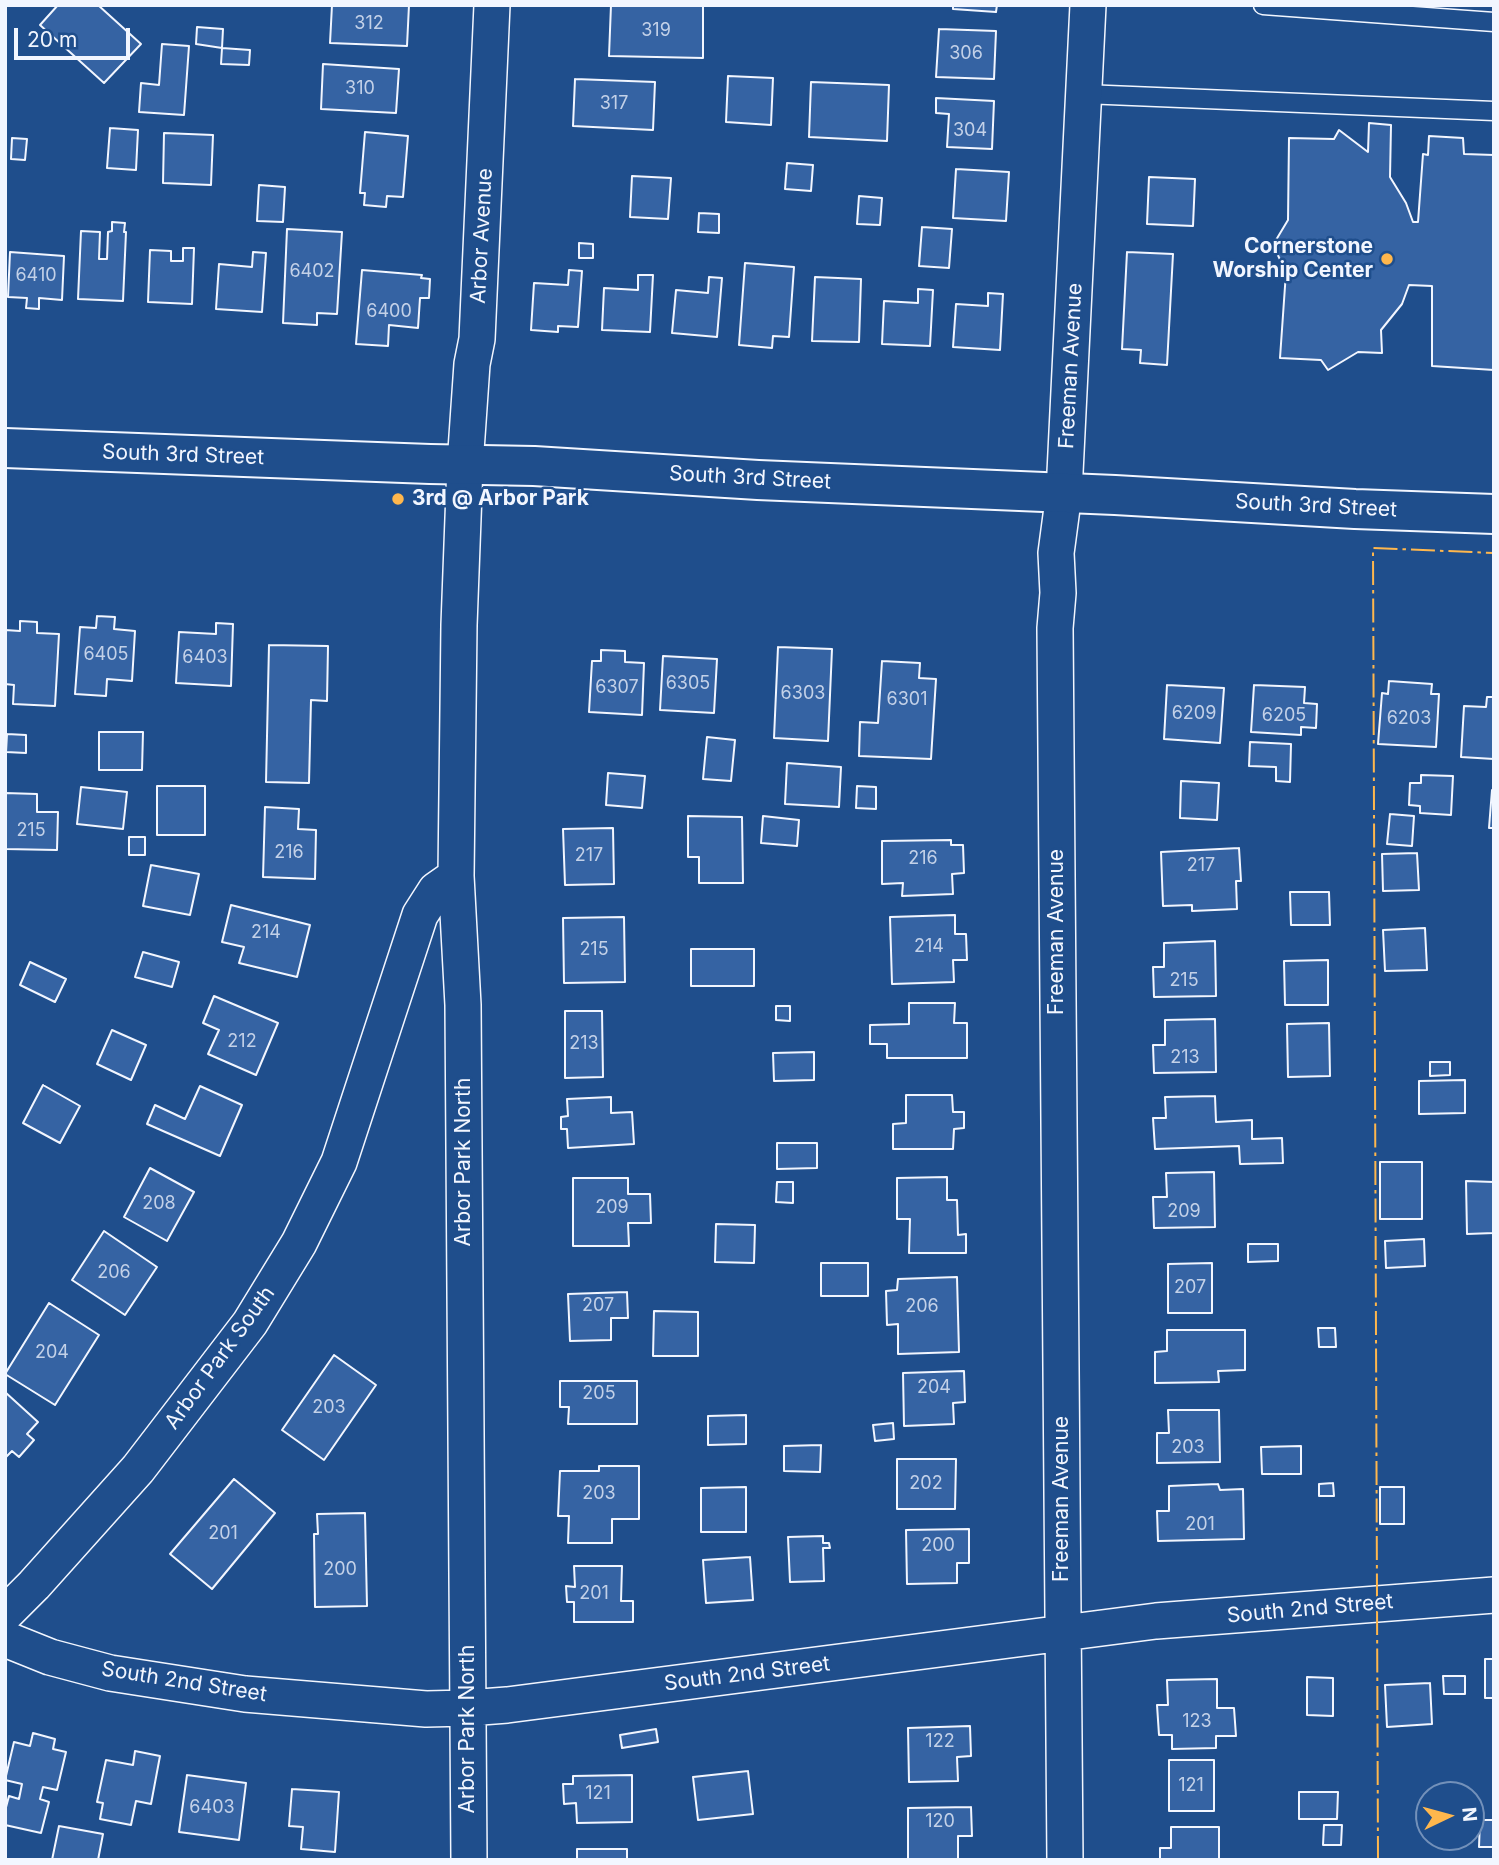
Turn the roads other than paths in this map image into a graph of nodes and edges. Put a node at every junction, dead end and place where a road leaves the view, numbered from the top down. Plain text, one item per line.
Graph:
1 (492, 5) edge
2 (1088, 5) edge
3 (1263, 5) edge
4 (1494, 22) edge
5 (1084, 94) junction
6 (1494, 111) edge
7 (5, 447) edge
8 (465, 465) junction
9 (1064, 493) junction
10 (1494, 514) edge
11 (456, 876) junction
12 (1494, 1595) edge
13 (5, 1614) edge
14 (1063, 1633) junction
15 (5, 1639) edge
16 (468, 1708) junction
17 (469, 1860) edge
18 (1065, 1860) edge

1 - 8 street, Arbor Avenue
2 - 5 street, Freeman Avenue
3 - 4 lane
5 - 6 lane
5 - 9 street, Freeman Avenue
7 - 8 street, South 3rd Street
8 - 9 street, South 3rd Street
8 - 11 street, Arbor Park North
9 - 10 street, South 3rd Street
9 - 14 street, Freeman Avenue
11 - 13 street, Arbor Park South
11 - 16 street, Arbor Park North
12 - 14 street, South 2nd Street
14 - 16 street, South 2nd Street
14 - 18 street, Freeman Avenue
15 - 16 street, South 2nd Street
16 - 17 street, Arbor Park North

